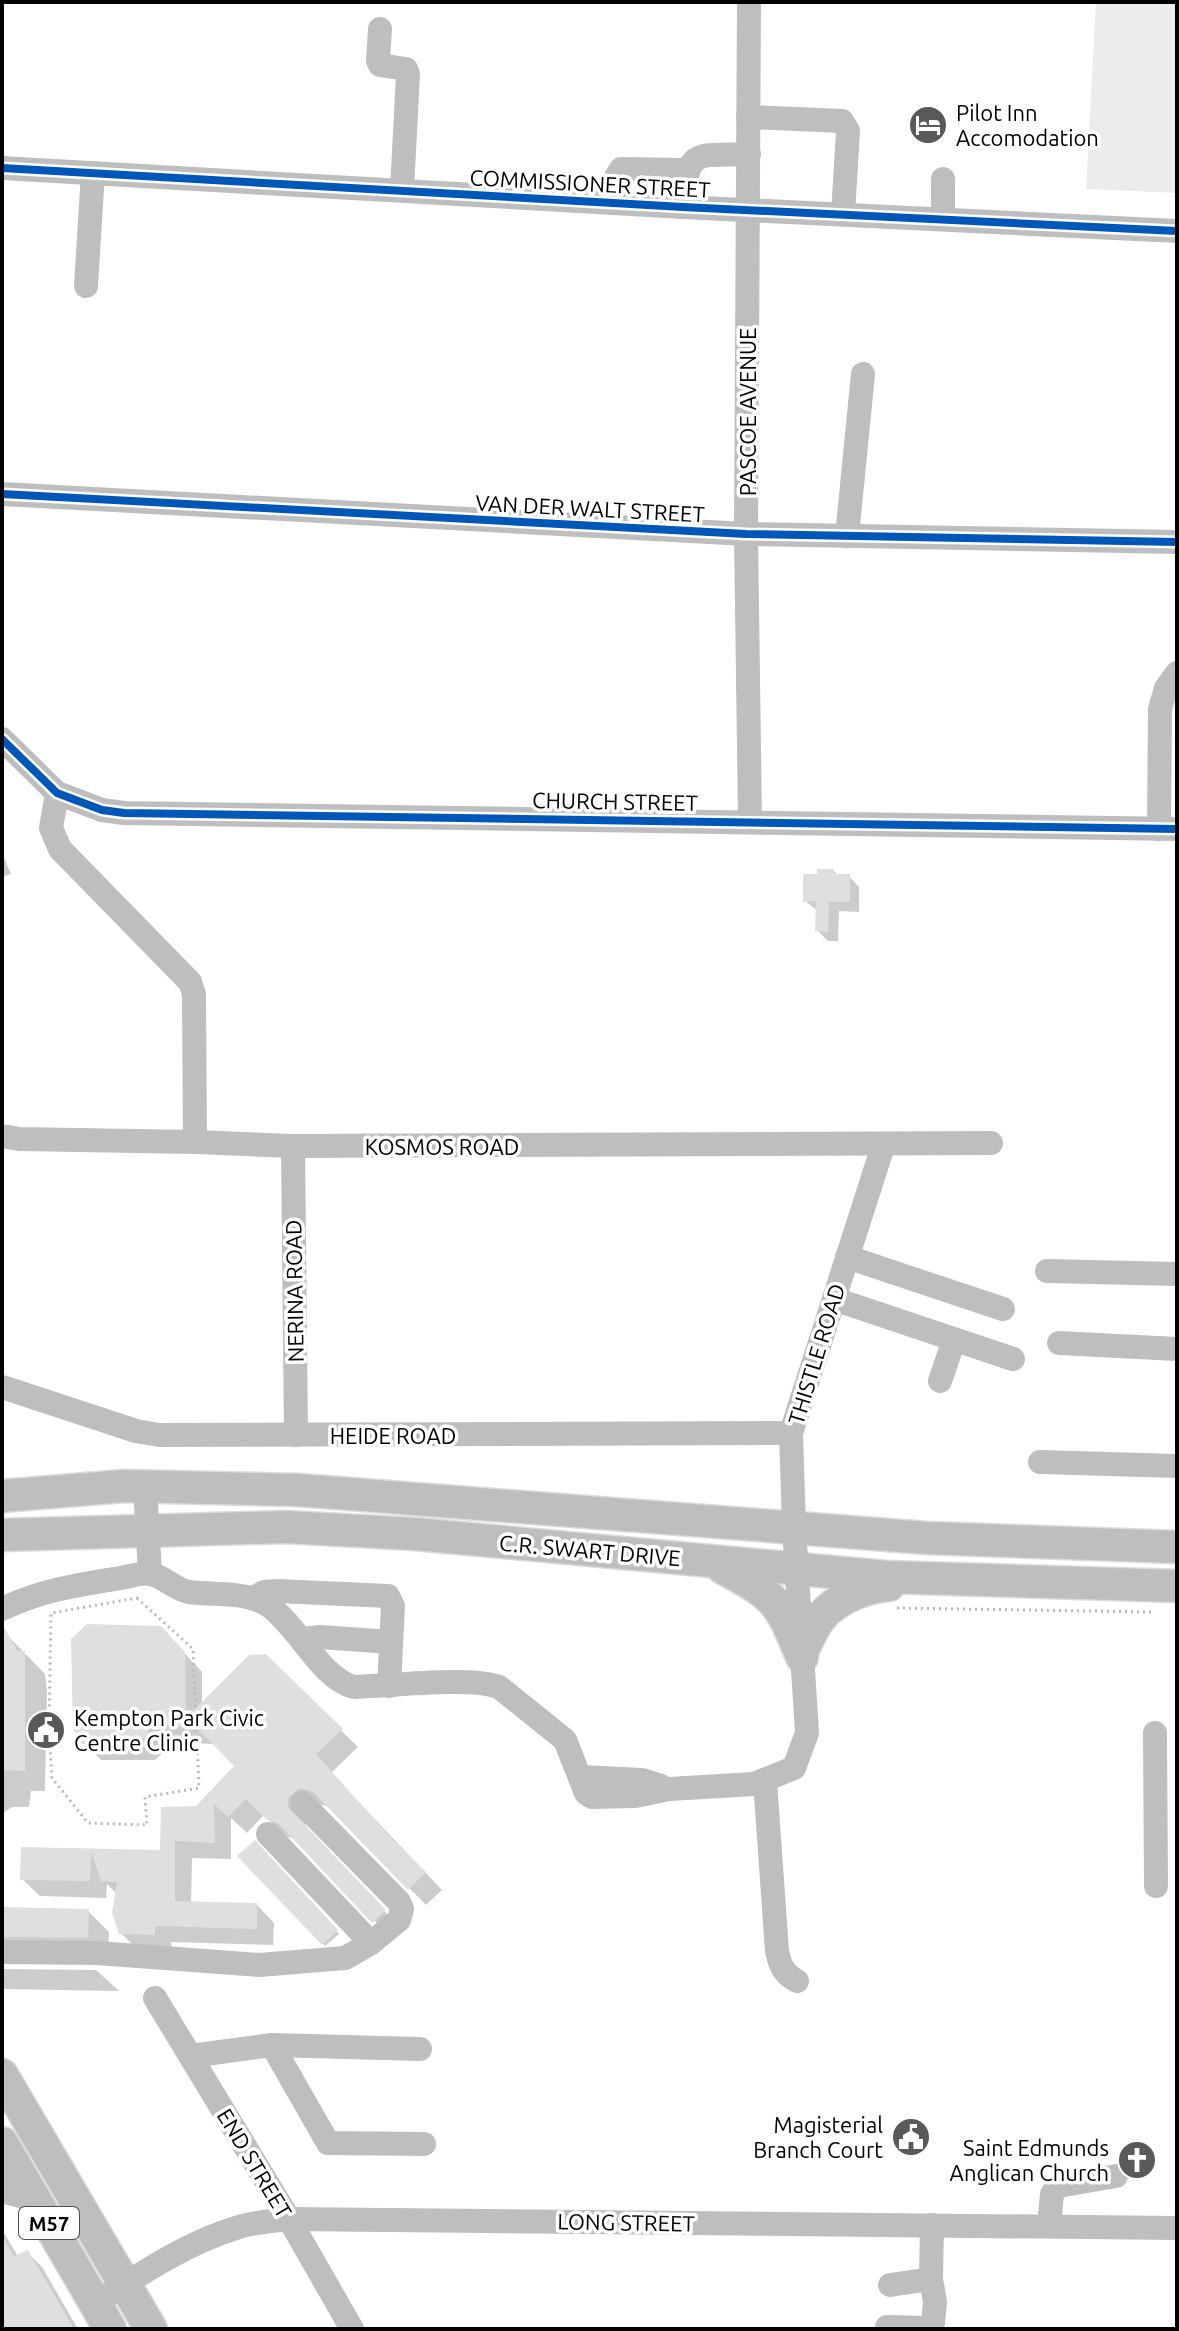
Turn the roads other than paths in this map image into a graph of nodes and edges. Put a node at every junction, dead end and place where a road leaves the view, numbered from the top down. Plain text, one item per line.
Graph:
1 (749, 2) edge
2 (380, 29) dead end
3 (748, 117) junction
4 (749, 154) junction
5 (2, 168) edge
6 (686, 170) junction
7 (93, 173) junction
8 (943, 179) dead end
9 (402, 190) junction
10 (614, 202) junction
11 (683, 207) junction
12 (748, 209) junction
13 (843, 214) junction
14 (943, 219) junction
15 (1177, 231) edge
16 (86, 286) dead end
17 (863, 374) dead end
18 (2, 494) edge
19 (746, 534) junction
20 (847, 536) junction
21 (1177, 542) edge
22 (1177, 673) edge
23 (2, 739) edge
24 (57, 793) junction
25 (750, 821) junction
26 (1168, 829) edge
27 (2, 1136) edge
28 (195, 1142) junction
29 (991, 1143) dead end
30 (293, 1146) junction
31 (883, 1146) junction
32 (847, 1257) junction
33 (1047, 1271) dead end
34 (1177, 1274) edge
35 (834, 1299) junction
36 (1003, 1309) dead end
37 (954, 1340) junction
38 (1059, 1343) dead end
39 (1177, 1349) edge
40 (1013, 1359) dead end
41 (940, 1381) dead end
42 (2, 1387) edge
43 (791, 1433) junction
44 (296, 1435) junction
45 (1040, 1462) dead end
46 (1177, 1466) edge
47 (145, 1486) junction
48 (2, 1496) edge
49 (794, 1527) junction
50 (149, 1529) junction
51 (2, 1535) edge
52 (1177, 1547) edge
53 (708, 1560) junction
54 (797, 1569) junction
55 (150, 1573) junction
56 (936, 1580) junction
57 (253, 1598) junction
58 (1169, 1599) edge
59 (2, 1609) edge
60 (303, 1639) junction
61 (391, 1642) junction
62 (802, 1654) junction
63 (389, 1686) junction
64 (1162, 1744) edge
65 (765, 1781) junction
66 (302, 1803) dead end
67 (268, 1834) dead end
68 (1156, 1886) dead end
69 (371, 1943) junction
70 (2, 1952) edge
71 (797, 1981) dead end
72 (155, 1998) dead end
73 (272, 2045) junction
74 (420, 2049) dead end
75 (191, 2056) junction
76 (2, 2075) edge
77 (2, 2143) edge
78 (424, 2144) dead end
79 (1116, 2176) dead end
80 (2, 2191) edge
81 (35, 2200) junction
82 (289, 2219) junction
83 (932, 2225) junction
84 (1049, 2226) junction
85 (1177, 2228) edge
86 (931, 2279) junction
87 (125, 2284) junction
88 (890, 2285) dead end
89 (103, 2316) edge
90 (887, 2327) dead end
91 (151, 2329) edge
92 (352, 2329) edge

1 - 3 street, PASCOE AVENUE
2 - 9 street
3 - 4 street, PASCOE AVENUE
3 - 13 street
4 - 6 street
4 - 12 street, PASCOE AVENUE
5 - 7 street, COMMISSIONER STREET
6 - 10 street
6 - 11 street
7 - 9 street, COMMISSIONER STREET
7 - 16 street
8 - 14 street
9 - 10 street, COMMISSIONER STREET
10 - 11 street, COMMISSIONER STREET
11 - 12 street, COMMISSIONER STREET
12 - 13 street, COMMISSIONER STREET
12 - 19 street, PASCOE AVENUE
13 - 14 street, COMMISSIONER STREET
14 - 15 street, COMMISSIONER STREET
17 - 20 street
18 - 19 street, VAN DER WALT STREET
19 - 20 street, VAN DER WALT STREET
19 - 25 street, PASCOE AVENUE
20 - 21 street, VAN DER WALT STREET
22 - 26 street
23 - 24 street
24 - 25 street, CHURCH STREET
24 - 28 street
25 - 26 street, CHURCH STREET
27 - 28 street, KOSMOS ROAD
28 - 30 street, KOSMOS ROAD
29 - 31 street, KOSMOS ROAD
30 - 31 street, KOSMOS ROAD
30 - 44 street, NERINA ROAD
31 - 32 street, THISTLE ROAD
32 - 35 street, THISTLE ROAD
32 - 36 street
33 - 34 street
35 - 37 street
35 - 43 street, THISTLE ROAD
37 - 40 street
37 - 41 street
38 - 39 street
42 - 44 street, HEIDE ROAD
43 - 44 street, HEIDE ROAD
43 - 49 street, THISTLE ROAD
45 - 46 street
47 - 48 main road, C.R. SWART DRIVE
47 - 49 main road, C.R. SWART DRIVE
47 - 50 street
49 - 52 main road, C.R. SWART DRIVE
49 - 54 street, THISTLE ROAD
50 - 51 main road, C.R. SWART DRIVE
50 - 53 main road, C.R. SWART DRIVE
50 - 55 street
53 - 54 main road, C.R. SWART DRIVE
53 - 62 main road
54 - 56 main road, C.R. SWART DRIVE
54 - 62 street, THISTLE ROAD
55 - 57 street
55 - 59 street
56 - 58 main road, C.R. SWART DRIVE
56 - 62 main road
57 - 60 street
57 - 61 street
60 - 61 street
60 - 63 street
61 - 63 street
62 - 65 street, THISTLE ROAD
63 - 65 street
64 - 68 street
65 - 71 street
66 - 69 street
67 - 69 street
69 - 70 street
72 - 75 street, END STREET
73 - 74 street
73 - 75 street
73 - 78 street
75 - 82 street, END STREET
76 - 87 main road, M57
77 - 81 main road, M57
79 - 84 street
80 - 81 street
81 - 89 main road, M57
82 - 83 street, LONG STREET
82 - 87 street, LONG STREET
82 - 92 street, END STREET
83 - 84 street, LONG STREET
83 - 86 street
84 - 85 street, LONG STREET
86 - 88 street
86 - 90 street
87 - 89 street, LONG STREET
87 - 91 main road, M57

